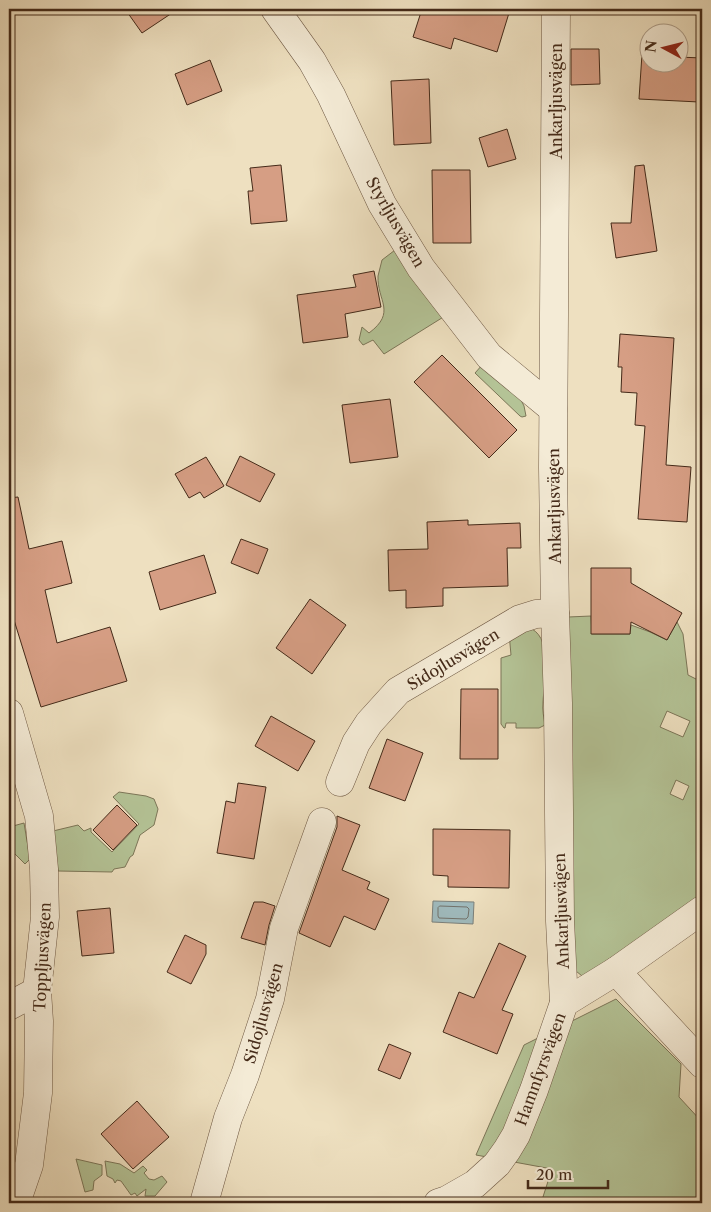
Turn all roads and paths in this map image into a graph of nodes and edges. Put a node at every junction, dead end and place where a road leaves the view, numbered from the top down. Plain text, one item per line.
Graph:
1 (275, 9) edge
2 (556, 9) edge
3 (553, 409) junction
4 (555, 614) junction
5 (9, 713) edge
6 (340, 782) dead end
7 (322, 822) dead end
8 (702, 910) edge
9 (616, 971) junction
10 (37, 991) junction
11 (564, 1003) junction
12 (9, 1006) edge
13 (702, 1064) edge
14 (16, 1203) edge
15 (204, 1203) edge
16 (438, 1203) edge

1 - 3 street, Styrljusvägen
2 - 3 street, Ankarljusvägen
3 - 4 street, Ankarljusvägen
4 - 6 street, Sidojlusvägen
4 - 11 street, Ankarljusvägen
5 - 10 street, Toppljusvägen
7 - 15 street, Sidojlusvägen
8 - 9 street, Hamnfyrsvägen
9 - 11 street, Hamnfyrsvägen
9 - 13 street
10 - 12 street
10 - 14 street, Toppljusvägen
11 - 16 street, Hamnfyrsvägen

